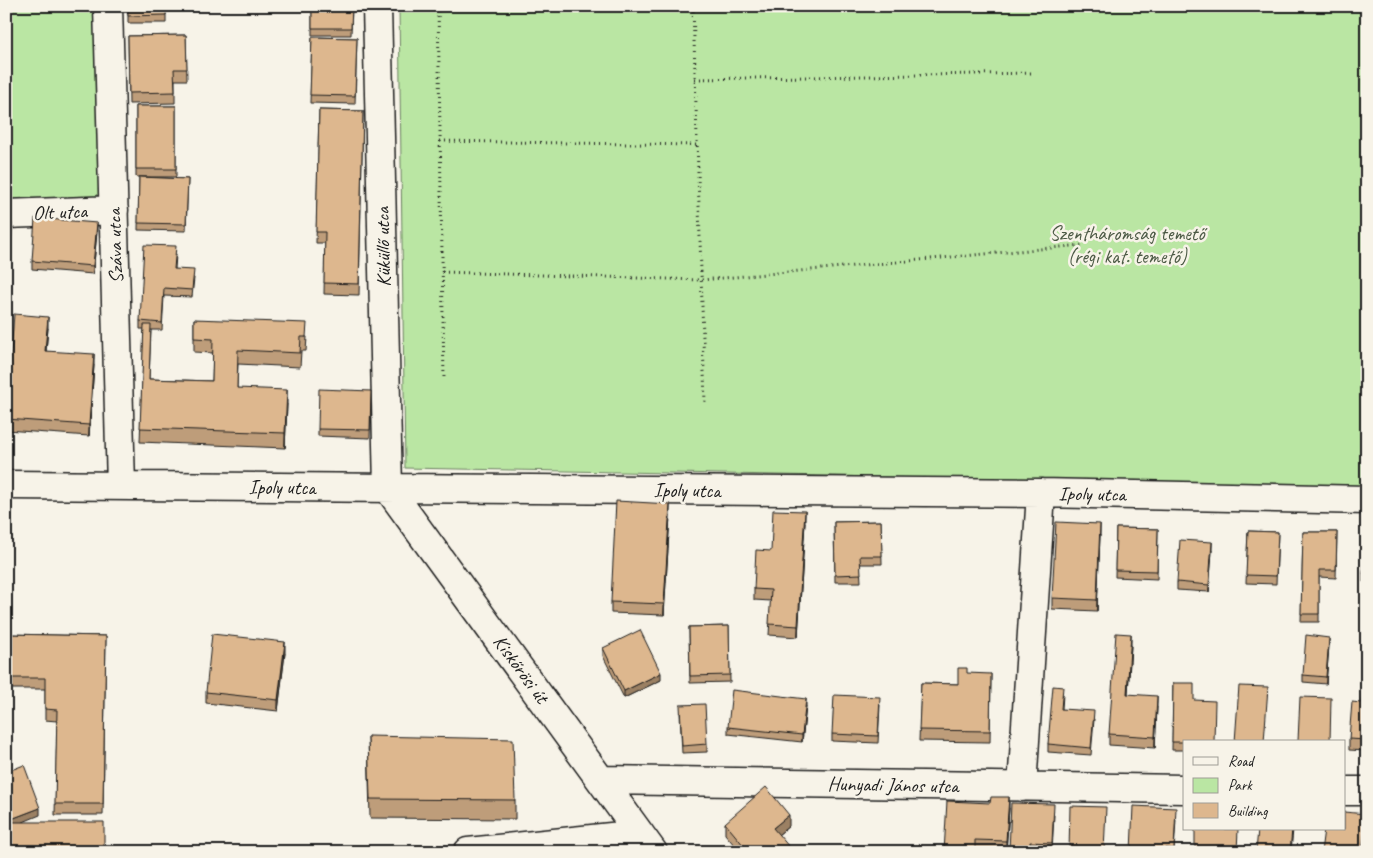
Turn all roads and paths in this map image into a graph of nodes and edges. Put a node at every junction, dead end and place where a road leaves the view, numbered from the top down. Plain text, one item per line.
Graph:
1 (108, 6) edge
2 (377, 6) edge
3 (438, 6) edge
4 (693, 6) edge
5 (1034, 73) dead end
6 (695, 79) junction
7 (440, 141) junction
8 (697, 145) junction
9 (114, 210) junction
10 (6, 214) edge
11 (1083, 245) dead end
12 (442, 272) junction
13 (701, 280) junction
14 (444, 380) dead end
15 (705, 404) dead end
16 (6, 485) edge
17 (122, 486) junction
18 (388, 488) junction
19 (1041, 493) junction
20 (1367, 500) edge
21 (602, 780) junction
22 (1022, 787) junction
23 (1183, 789) edge
24 (1346, 791) edge
25 (1367, 791) edge
26 (646, 843) edge
27 (468, 852) edge

1 - 9 street, Száva utca
2 - 18 street, Küküllő utca
3 - 7 path
4 - 6 path
5 - 6 path
6 - 8 path
7 - 8 path
7 - 12 path
8 - 13 path
9 - 10 street, Olt utca
9 - 17 street, Száva utca
11 - 13 path
12 - 13 path
12 - 14 path
13 - 15 path
16 - 17 street, Ipoly utca
17 - 18 street, Ipoly utca
18 - 19 street, Ipoly utca
18 - 21 street, Kiskőrösi út
19 - 20 street, Ipoly utca
19 - 22 street
21 - 22 street, Hunyadi János utca
21 - 26 street, Kiskőrösi út
22 - 23 street, Hunyadi János utca
24 - 25 street
26 - 27 street

